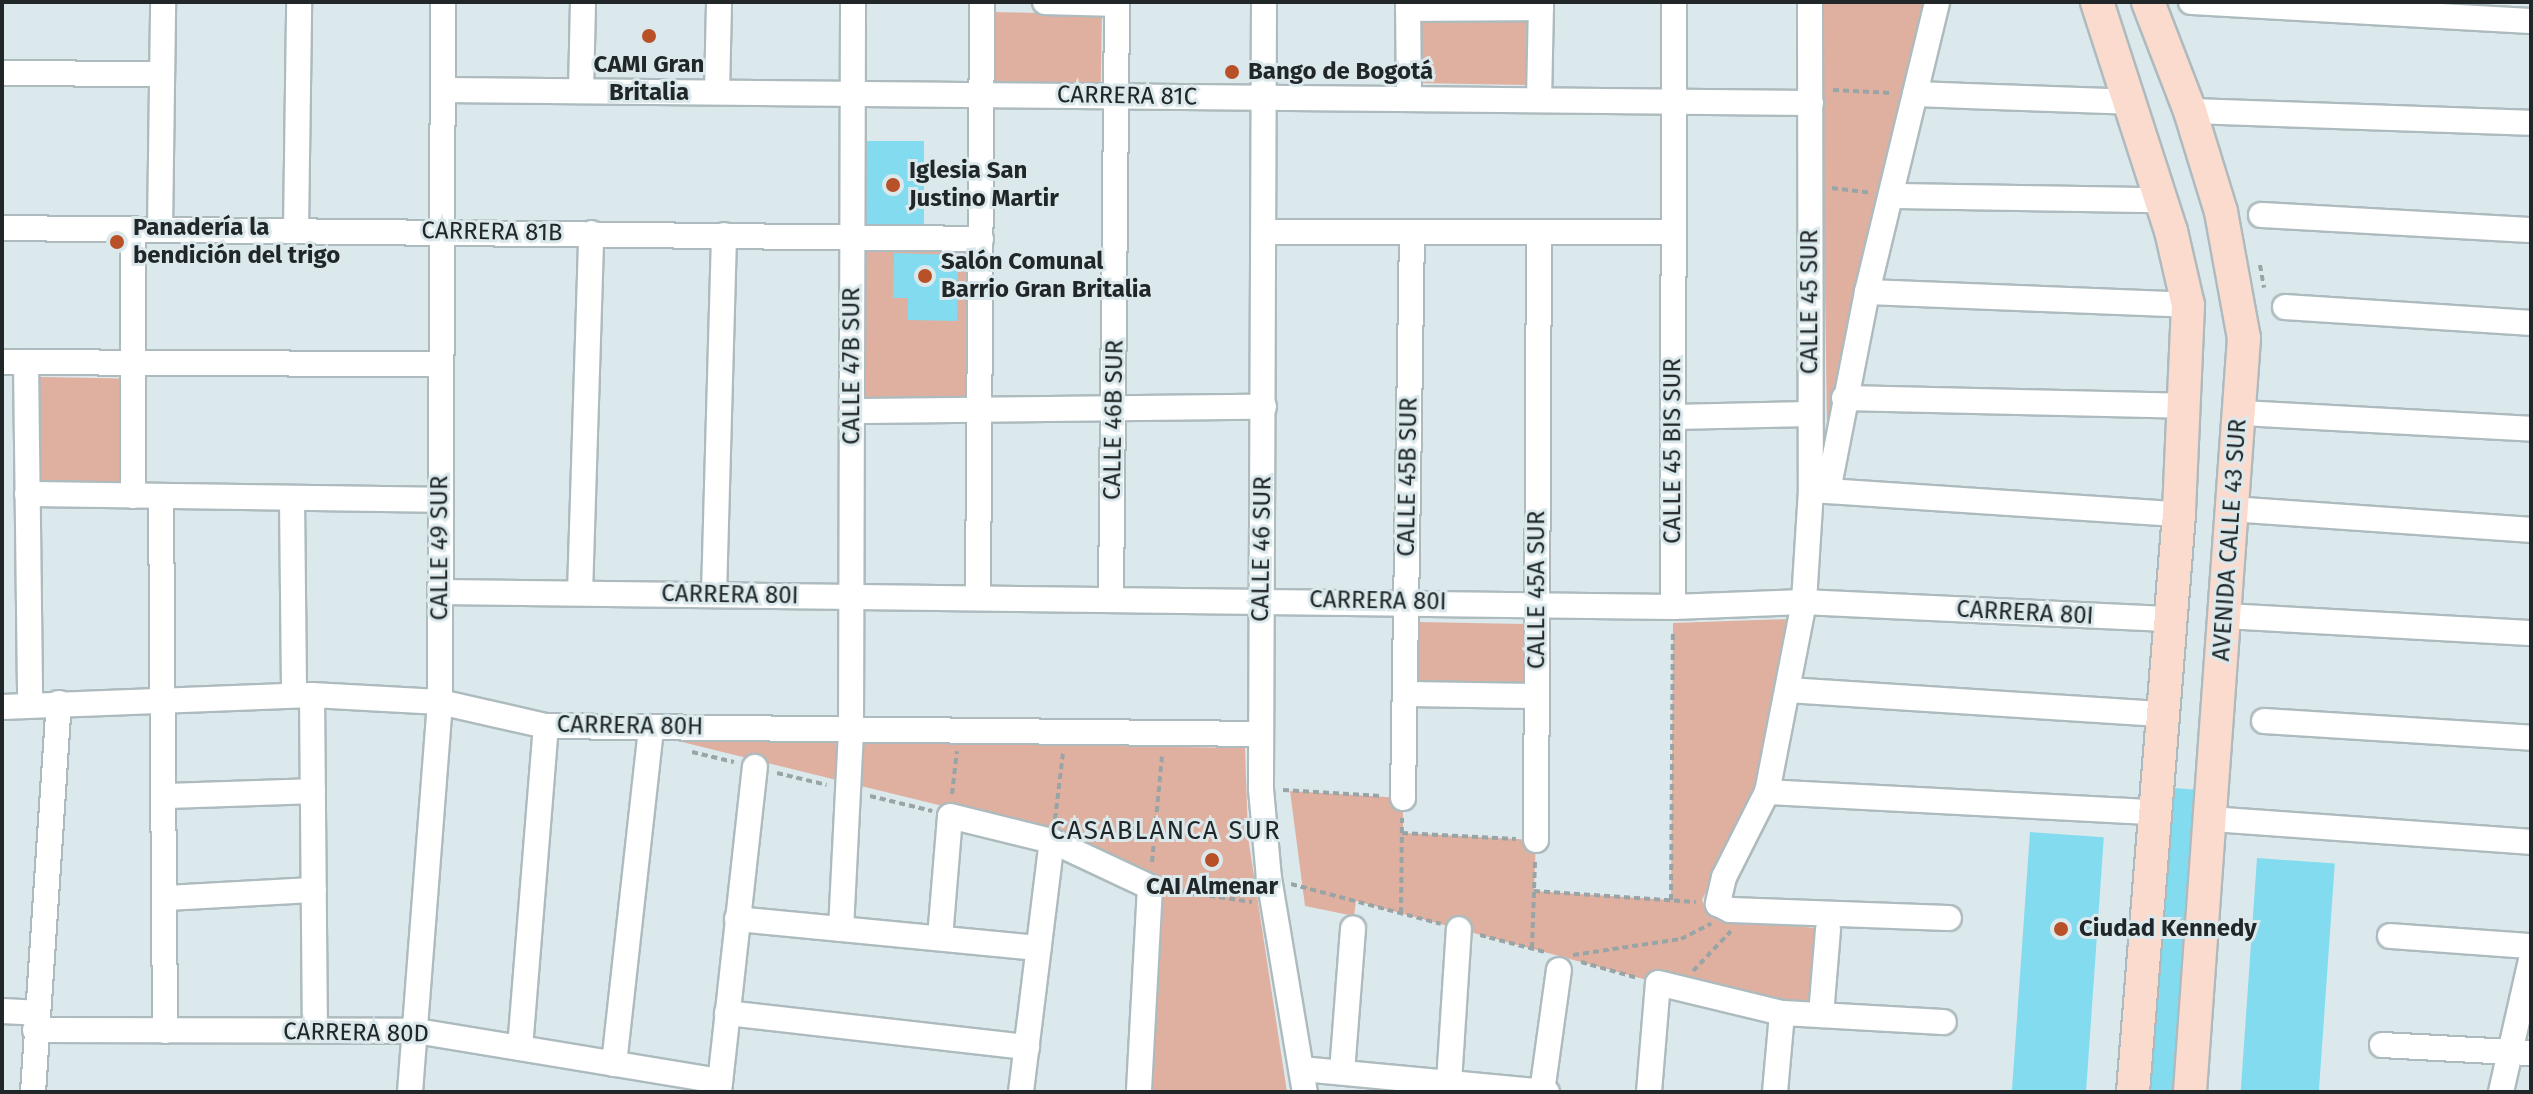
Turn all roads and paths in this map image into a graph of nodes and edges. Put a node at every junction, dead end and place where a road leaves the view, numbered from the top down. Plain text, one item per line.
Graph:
1 (163, 2) edge
2 (299, 2) edge
3 (443, 2) edge
4 (583, 2) edge
5 (719, 2) edge
6 (853, 2) edge
7 (982, 2) edge
8 (1045, 2) edge
9 (1264, 2) edge
10 (1674, 2) edge
11 (1810, 2) edge
12 (1937, 2) edge
13 (2096, 2) edge
14 (2148, 2) edge
15 (2191, 2) edge
16 (1117, 3) edge
17 (1541, 5) edge
18 (1408, 6) edge
19 (2531, 21) edge
20 (2, 73) edge
21 (162, 74) junction
22 (443, 90) junction
23 (581, 91) junction
24 (717, 92) junction
25 (853, 94) junction
26 (1915, 94) junction
27 (982, 95) junction
28 (1116, 96) junction
29 (1811, 96) junction
30 (1263, 97) junction
31 (1409, 99) junction
32 (1539, 100) junction
33 (1674, 101) junction
34 (2129, 102) junction
35 (2190, 111) junction
36 (2531, 123) edge
37 (1811, 185) junction
38 (1893, 196) junction
39 (2161, 200) junction
40 (2261, 215) dead end
41 (2, 228) edge
42 (133, 229) junction
43 (160, 229) junction
44 (296, 230) junction
45 (2531, 230) edge
46 (442, 231) junction
47 (1264, 232) junction
48 (1412, 232) junction
49 (1539, 232) junction
50 (1674, 232) junction
51 (591, 233) junction
52 (724, 235) junction
53 (852, 237) junction
54 (981, 239) junction
55 (1867, 292) junction
56 (2188, 305) junction
57 (2285, 307) dead end
58 (2531, 323) edge
59 (14, 362) edge
60 (133, 363) junction
61 (441, 364) junction
62 (1844, 398) junction
63 (2187, 406) junction
64 (1264, 407) junction
65 (1115, 409) junction
66 (980, 410) junction
67 (852, 411) junction
68 (2240, 413) junction
69 (1810, 414) junction
70 (1673, 417) junction
71 (2531, 429) edge
72 (1819, 491) junction
73 (27, 494) junction
74 (133, 496) junction
75 (161, 496) junction
76 (292, 498) junction
77 (441, 500) junction
78 (2232, 509) junction
79 (2179, 514) junction
80 (2531, 530) edge
81 (440, 592) junction
82 (580, 593) junction
83 (714, 594) junction
84 (852, 596) junction
85 (978, 597) junction
86 (1111, 598) junction
87 (1260, 599) junction
88 (1406, 602) junction
89 (1804, 602) junction
90 (1537, 604) junction
91 (1673, 607) junction
92 (2224, 616) junction
93 (2171, 619) junction
94 (2531, 633) edge
95 (1788, 690) junction
96 (1405, 694) junction
97 (303, 695) junction
98 (1536, 696) junction
99 (164, 700) junction
100 (440, 702) junction
101 (59, 703) junction
102 (30, 704) junction
103 (2, 707) edge
104 (2163, 714) junction
105 (2264, 721) dead end
106 (546, 726) junction
107 (851, 729) junction
108 (959, 730) junction
109 (1066, 732) junction
110 (1164, 733) junction
111 (651, 734) junction
112 (1261, 734) junction
113 (2531, 738) edge
114 (755, 767) junction
115 (1261, 789) junction
116 (313, 791) junction
117 (850, 791) junction
118 (1767, 792) junction
119 (164, 796) junction
120 (1403, 798) junction
121 (2155, 812) junction
122 (950, 816) junction
123 (2211, 819) junction
124 (1402, 833) junction
125 (1536, 840) junction
126 (1052, 841) junction
127 (2531, 842) edge
128 (1150, 887) junction
129 (314, 890) junction
130 (1534, 891) junction
131 (165, 898) junction
132 (1671, 900) junction
133 (1274, 905) junction
134 (1724, 907) junction
135 (1765, 911) junction
136 (1401, 913) dead end
137 (1949, 918) dead end
138 (737, 919) junction
139 (1353, 928) dead end
140 (841, 929) junction
141 (1459, 929) dead end
142 (1828, 929) dead end
143 (2390, 936) dead end
144 (940, 938) junction
145 (2531, 946) edge
146 (1039, 948) junction
147 (1532, 949) dead end
148 (2531, 960) edge
149 (1560, 963) joint
150 (1670, 986) junction
151 (2, 1011) edge
152 (727, 1013) junction
153 (1782, 1013) junction
154 (1821, 1015) junction
155 (36, 1022) junction
156 (1944, 1022) dead end
157 (165, 1031) junction
158 (315, 1031) junction
159 (417, 1031) junction
160 (2382, 1045) dead end
161 (1027, 1047) junction
162 (520, 1048) junction
163 (2519, 1052) edge
164 (614, 1064) junction
165 (1342, 1072) junction
166 (1303, 1080) edge
167 (1449, 1082) junction
168 (720, 1087) edge
169 (33, 1092) edge
170 (410, 1092) edge
171 (1021, 1092) edge
172 (1139, 1092) edge
173 (1544, 1092) edge
174 (1649, 1092) edge
175 (1775, 1092) edge
176 (2133, 1092) edge
177 (2190, 1092) edge
178 (2501, 1092) edge

1 - 21 street
2 - 44 street
3 - 22 street, CALLE 49 SUR
4 - 23 street
5 - 24 street
6 - 25 street, CALLE 47B SUR
7 - 27 street
8 - 16 street
9 - 30 street, CALLE 46 SUR
10 - 33 street, CALLE 45 BIS SUR
11 - 29 street, CALLE 45 SUR
12 - 26 street
13 - 34 main road
14 - 35 main road, AVENIDA CALLE 43 SUR
15 - 19 street
16 - 28 street, CALLE 46B SUR
17 - 18 street
17 - 32 street
18 - 31 street
20 - 21 street
21 - 43 street
22 - 23 street, CARRERA 81C
22 - 46 street, CALLE 49 SUR
23 - 24 street, CARRERA 81C
24 - 25 street, CARRERA 81C
25 - 27 street, CARRERA 81C
25 - 53 street, CALLE 47B SUR
26 - 29 path
26 - 34 street
26 - 38 street
27 - 28 street, CARRERA 81C
27 - 54 street
28 - 30 street, CARRERA 81C
28 - 65 street, CALLE 46B SUR
29 - 33 street, CARRERA 81C
29 - 37 street, CALLE 45 SUR
30 - 31 street, CARRERA 81C
30 - 47 street, CALLE 46 SUR
31 - 32 street, CARRERA 81C
32 - 33 street, CARRERA 81C
33 - 50 street, CALLE 45 BIS SUR
34 - 39 main road
35 - 36 street
35 - 68 main road, AVENIDA CALLE 43 SUR
37 - 38 path
37 - 69 street, CALLE 45 SUR
38 - 39 street
38 - 55 street
39 - 56 main road
40 - 45 street
41 - 42 street, CARRERA 81B
42 - 43 street, CARRERA 81B
42 - 60 street
43 - 44 street, CARRERA 81B
44 - 46 street, CARRERA 81B
46 - 51 street, CARRERA 81B
46 - 61 street, CALLE 49 SUR
47 - 48 street
47 - 64 street, CALLE 46 SUR
48 - 49 street
48 - 88 street, CALLE 45B SUR
49 - 50 street
49 - 90 street, CALLE 45A SUR
50 - 70 street, CALLE 45 BIS SUR
51 - 52 street, CARRERA 81B
51 - 82 street
52 - 53 street, CARRERA 81B
52 - 83 street
53 - 54 street, CARRERA 81B
53 - 67 street, CALLE 47B SUR
54 - 66 street
55 - 56 street
55 - 62 street
56 - 63 main road
57 - 58 street
59 - 60 street
59 - 73 street
60 - 61 street
60 - 74 street
61 - 77 street, CALLE 49 SUR
62 - 63 street
62 - 72 street
63 - 79 main road
64 - 65 street
64 - 87 street, CALLE 46 SUR
65 - 66 street
65 - 86 street, CALLE 46B SUR
66 - 67 street
66 - 85 street
67 - 84 street, CALLE 47B SUR
68 - 71 street
68 - 78 main road, AVENIDA CALLE 43 SUR
69 - 70 street
69 - 72 street, CALLE 45 SUR
70 - 91 street, CALLE 45 BIS SUR
72 - 79 street
72 - 89 street, CALLE 45 SUR
73 - 74 street
73 - 102 street
74 - 75 street
75 - 76 street
75 - 99 street
76 - 77 street
76 - 97 street
77 - 81 street, CALLE 49 SUR
78 - 80 street
78 - 92 main road, AVENIDA CALLE 43 SUR
79 - 93 main road
81 - 82 street, CARRERA 80I
81 - 100 street, CALLE 49 SUR
82 - 83 street, CARRERA 80I
83 - 84 street, CARRERA 80I
84 - 85 street, CARRERA 80I
84 - 107 street, CALLE 47B SUR
85 - 86 street, CARRERA 80I
86 - 87 street, CARRERA 80I
87 - 88 street, CARRERA 80I
87 - 112 street, CALLE 46 SUR
88 - 90 street, CARRERA 80I
88 - 96 street, CALLE 45B SUR
89 - 91 street, CARRERA 80I
89 - 93 street, CARRERA 80I
89 - 95 street, CALLE 45 SUR
90 - 91 street, CARRERA 80I
90 - 98 street, CALLE 45A SUR
91 - 132 path
92 - 94 street
92 - 123 main road, AVENIDA CALLE 43 SUR
93 - 104 main road
95 - 104 street
95 - 118 street, CALLE 45 SUR
96 - 98 street
96 - 120 street, CALLE 45B SUR
97 - 99 street, CARRERA 80H
97 - 100 street, CARRERA 80H
97 - 116 street
98 - 125 street, CALLE 45A SUR
99 - 101 street, CARRERA 80H
99 - 119 street
100 - 106 street, CARRERA 80H
100 - 159 street, CALLE 49 SUR
101 - 102 street, CARRERA 80H
101 - 155 street
102 - 103 street, CARRERA 80H
104 - 121 main road
105 - 113 street
106 - 111 street, CARRERA 80H
106 - 162 street
107 - 108 street, CARRERA 80H
107 - 111 street, CARRERA 80H
107 - 117 street
108 - 109 street, CARRERA 80H
108 - 122 path
109 - 110 street, CARRERA 80H
109 - 126 path
110 - 112 street, CARRERA 80H
110 - 128 path
111 - 114 path
111 - 164 street
112 - 115 street, CALLE 46 SUR
114 - 117 path
114 - 138 street
115 - 120 path
115 - 133 street, CALLE 46 SUR
116 - 119 street
116 - 129 street
117 - 122 path
117 - 140 street
118 - 121 street
118 - 134 street, CALLE 45 SUR
119 - 131 street
120 - 124 path
121 - 176 main road
122 - 126 street
122 - 144 street
123 - 127 street
123 - 177 main road, AVENIDA CALLE 43 SUR
124 - 125 path
124 - 136 path
125 - 130 path
126 - 128 street
126 - 146 street
128 - 133 path
128 - 172 street
129 - 131 street
129 - 158 street
130 - 132 path
130 - 147 path
131 - 157 street
132 - 134 path
133 - 166 street, CALLE 46 SUR
134 - 135 street
134 - 149 path
135 - 137 street
135 - 150 path
138 - 140 street
138 - 152 street
139 - 165 street
140 - 144 street
141 - 167 street
142 - 154 street
143 - 145 street
144 - 146 street
146 - 161 street
148 - 163 street
149 - 173 street
150 - 153 street
150 - 174 street
151 - 155 street, CARRERA 80D
152 - 161 street
152 - 168 street
153 - 154 street
153 - 175 street
154 - 156 street
155 - 157 street, CARRERA 80D
155 - 169 street
157 - 158 street, CARRERA 80D
158 - 159 street, CARRERA 80D
159 - 162 street, CARRERA 80D
159 - 170 street, CALLE 49 SUR
160 - 163 street
161 - 171 street
162 - 164 street, CARRERA 80D
163 - 178 street
164 - 168 street, CARRERA 80D
165 - 166 street
165 - 167 street
167 - 173 street

